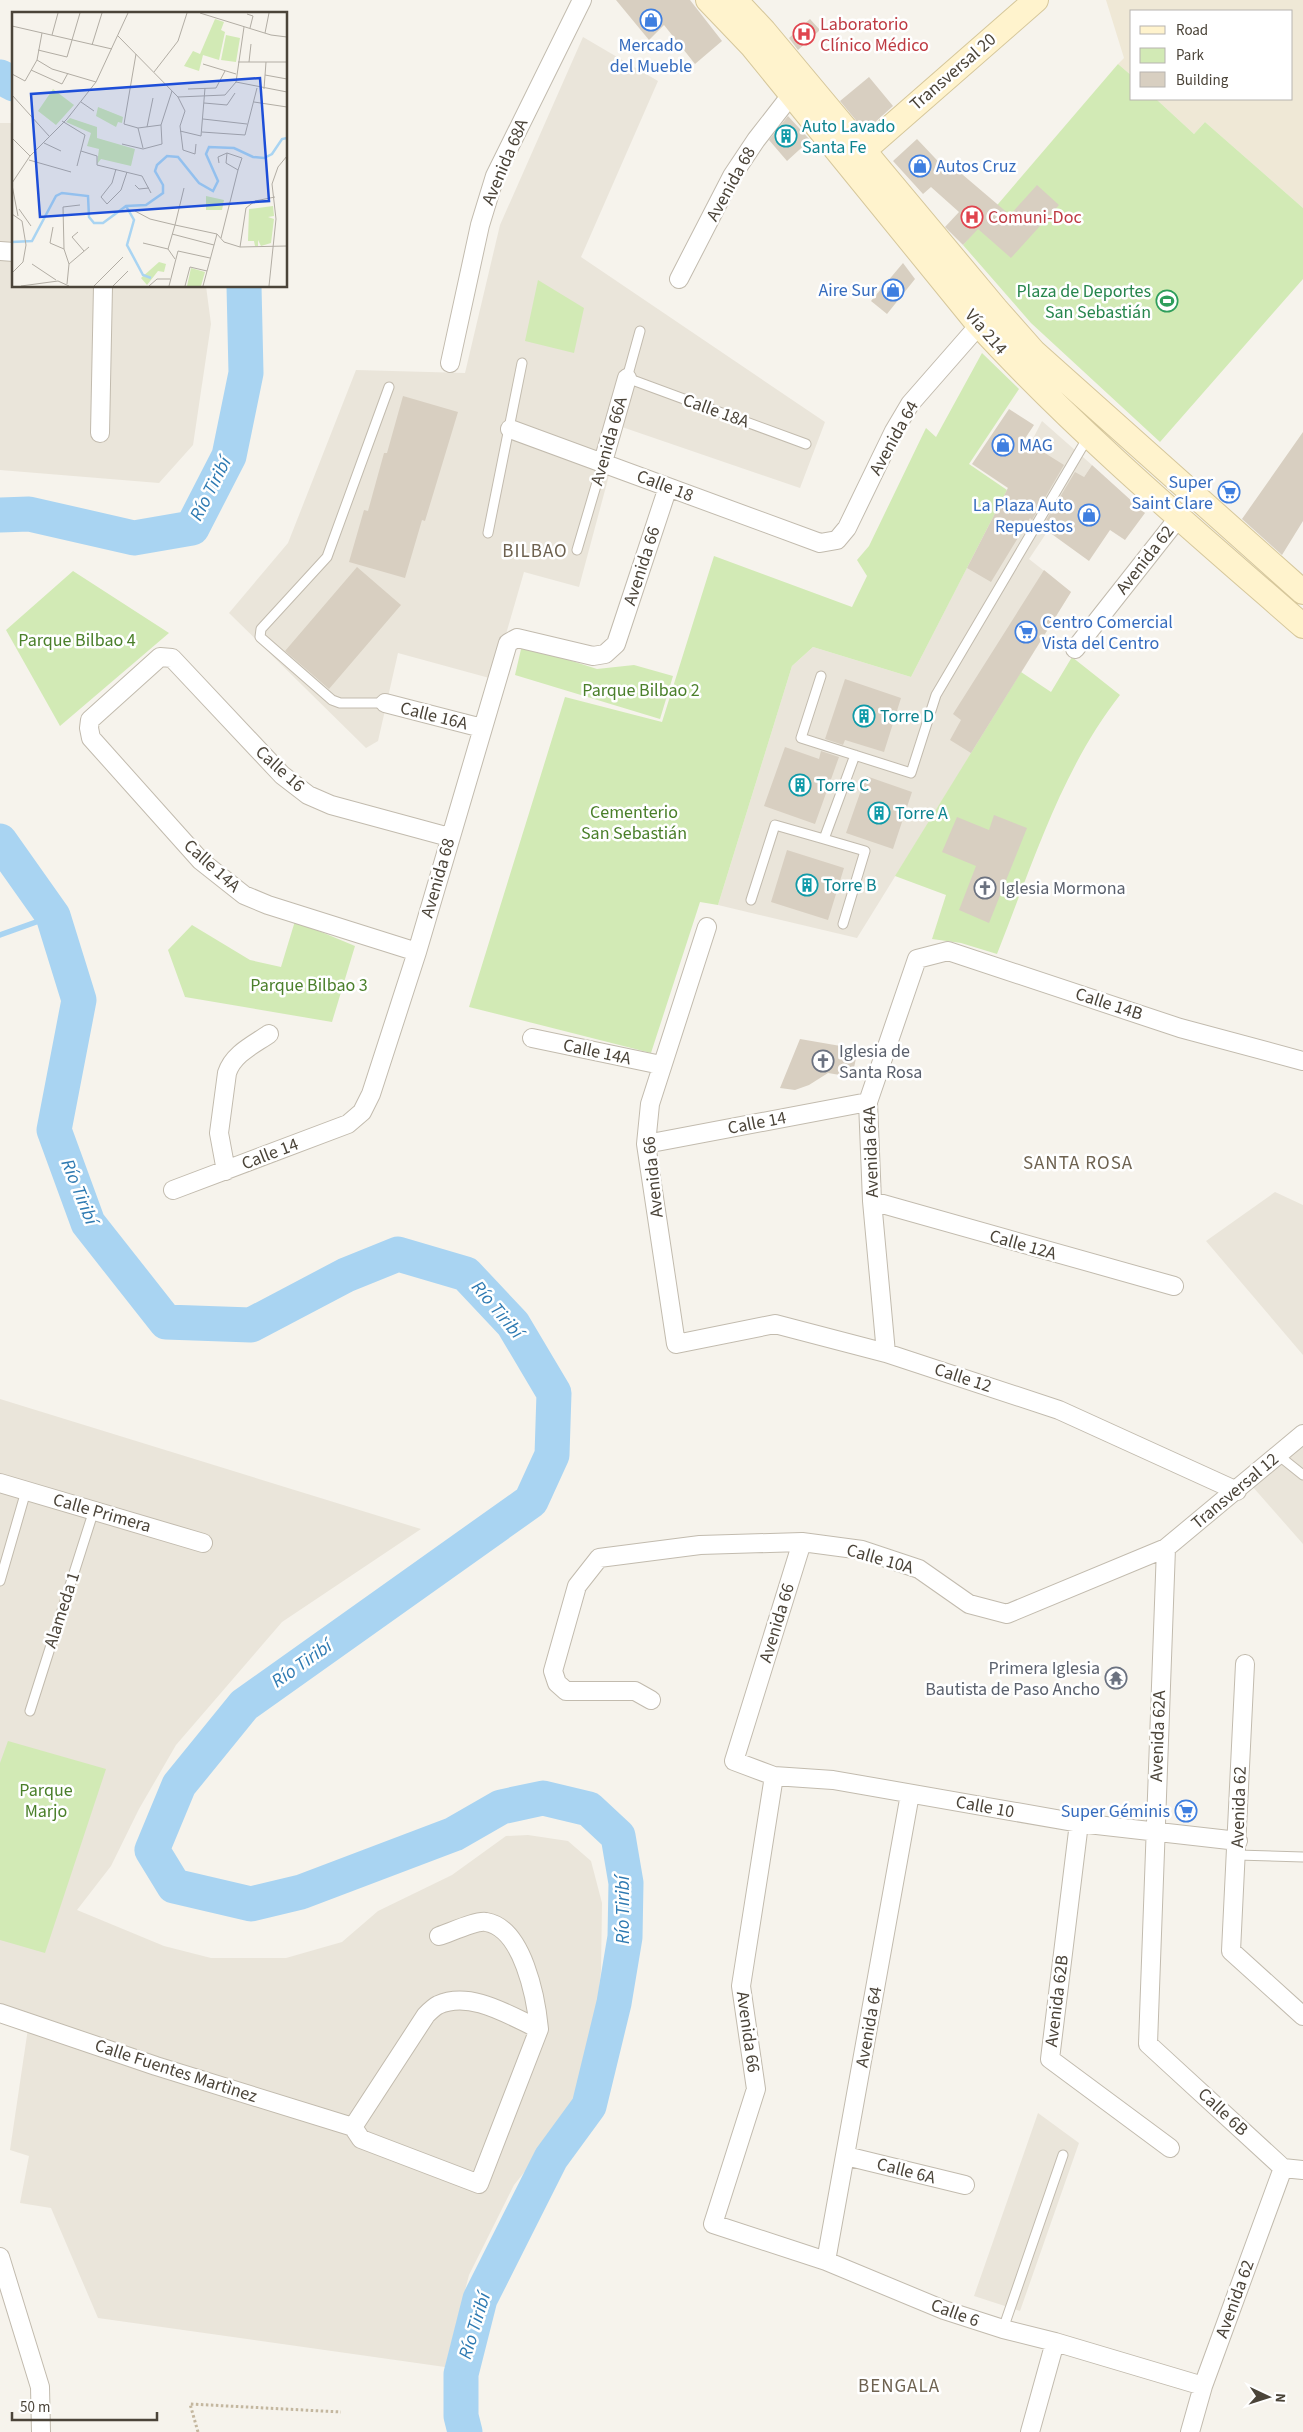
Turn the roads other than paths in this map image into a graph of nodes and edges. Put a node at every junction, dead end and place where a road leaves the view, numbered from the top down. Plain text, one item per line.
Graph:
1 (582, 0) edge
2 (708, 0) edge
3 (735, 0) edge
4 (1036, 0) edge
5 (791, 95) junction
6 (856, 158) junction
7 (679, 279) dead end
8 (103, 288) edge
9 (987, 317) junction
10 (640, 331) dead end
11 (450, 363) dead end
12 (522, 363) dead end
13 (627, 378) junction
14 (389, 387) dead end
15 (510, 429) junction
16 (100, 433) dead end
17 (1089, 434) junction
18 (806, 444) dead end
19 (603, 462) junction
20 (668, 487) junction
21 (1179, 517) junction
22 (488, 533) dead end
23 (820, 544) joint
24 (577, 550) dead end
25 (1303, 592) edge
26 (1303, 626) edge
27 (508, 643) joint
28 (1075, 650) dead end
29 (172, 658) joint
30 (821, 676) dead end
31 (385, 703) joint
32 (482, 728) junction
33 (855, 755) junction
34 (449, 838) junction
35 (824, 839) junction
36 (751, 900) dead end
37 (843, 924) dead end
38 (707, 927) dead end
39 (416, 952) junction
40 (917, 959) joint
41 (269, 1034) dead end
42 (532, 1038) dead end
43 (1303, 1061) edge
44 (661, 1066) junction
45 (868, 1102) junction
46 (362, 1112) joint
47 (646, 1144) junction
48 (226, 1171) junction
49 (173, 1190) dead end
50 (872, 1201) junction
51 (1174, 1286) dead end
52 (676, 1344) joint
53 (886, 1353) junction
54 (1303, 1434) edge
55 (1278, 1455) junction
56 (1303, 1475) edge
57 (0, 1483) edge
58 (1237, 1490) junction
59 (26, 1491) junction
60 (94, 1510) junction
61 (802, 1542) junction
62 (203, 1543) dead end
63 (1166, 1548) junction
64 (0, 1581) edge
65 (1245, 1664) dead end
66 (651, 1700) dead end
67 (30, 1711) dead end
68 (734, 1761) joint
69 (774, 1776) junction
70 (910, 1794) junction
71 (1079, 1823) junction
72 (1155, 1832) junction
73 (1237, 1848) junction
74 (1303, 1857) edge
75 (439, 1936) dead end
76 (0, 2013) edge
77 (1303, 2016) edge
78 (539, 2029) junction
79 (1148, 2044) joint
80 (353, 2127) junction
81 (1170, 2148) dead end
82 (1063, 2155) dead end
83 (846, 2156) junction
84 (1283, 2168) junction
85 (1303, 2170) edge
86 (965, 2185) dead end
87 (713, 2224) joint
88 (0, 2257) edge
89 (826, 2260) junction
90 (1003, 2330) junction
91 (1055, 2342) junction
92 (1203, 2386) junction
93 (41, 2432) edge
94 (1030, 2432) edge
95 (1190, 2432) edge

1 - 11 street, Avenida 68A
2 - 5 main road, Vía 214
3 - 6 main road, Vía 214
4 - 6 main road, Transversal 20
5 - 6 main road, Vía 214
5 - 7 street, Avenida 68
6 - 9 main road, Vía 214
8 - 16 street
9 - 17 main road, Vía 214
9 - 23 street, Avenida 64
9 - 25 main road, Vía 214
10 - 13 lane, Avenida 66A
12 - 15 lane
13 - 18 lane, Calle 18A
13 - 19 street, Avenida 66A
14 - 31 lane
15 - 19 street, Calle 18
15 - 22 lane
17 - 21 main road, Vía 214
17 - 33 lane
19 - 20 street, Calle 18
19 - 24 lane, Avenida 66A
20 - 23 street, Calle 18
20 - 27 street, Avenida 66
21 - 26 main road, Vía 214
21 - 28 street, Avenida 62
27 - 32 street, Avenida 68
29 - 34 street, Calle 16
29 - 39 street, Calle 14A
30 - 33 lane
31 - 32 street, Calle 16A
32 - 34 street, Avenida 68
33 - 35 lane
34 - 39 street, Avenida 68
35 - 36 lane
35 - 37 lane
38 - 44 street, Avenida 66
39 - 46 street, Avenida 68
40 - 43 street, Calle 14B
40 - 45 street, Avenida 64A
41 - 48 street
42 - 44 street, Calle 14A
44 - 47 street, Avenida 66
45 - 47 street, Calle 14
45 - 50 street, Avenida 64A
46 - 48 street, Calle 14
47 - 52 street, Avenida 66
48 - 49 street, Calle 14
50 - 51 street, Calle 12A
50 - 53 street, Avenida 64A
52 - 53 street, Calle 12
53 - 58 street, Calle 12
54 - 55 street, Transversal 12
55 - 56 lane
55 - 58 street, Transversal 12
57 - 59 street, Calle Primera
58 - 63 street, Transversal 12
59 - 60 street, Calle Primera
59 - 64 lane
60 - 62 street, Calle Primera
60 - 67 lane, Alameda 1
61 - 63 street, Calle 10A
61 - 66 street, Calle 10A
61 - 68 street, Avenida 66
63 - 72 street, Avenida 62A
65 - 73 street, Avenida 62
68 - 69 street, Calle 10
69 - 70 street, Calle 10
69 - 87 street, Avenida 66
70 - 71 street, Calle 10
70 - 83 street, Avenida 64
71 - 72 street, Calle 10
71 - 81 street, Avenida 62B
72 - 73 street, Calle 10
72 - 79 street, Avenida 62A
73 - 74 lane
73 - 77 street, Avenida 62
75 - 78 street
76 - 80 street, Calle Fuentes Martìnez
78 - 80 street
78 - 80 street, Calle Fuentes Martìnez
79 - 84 street, Calle 6B
82 - 90 lane
83 - 86 street, Calle 6A
83 - 89 street, Avenida 64
84 - 85 street
84 - 92 street, Avenida 62
87 - 89 street, Calle 6
88 - 93 street
89 - 90 street, Calle 6
90 - 91 street, Calle 6
91 - 92 street, Calle 6
91 - 94 street
92 - 95 street, Avenida 62

